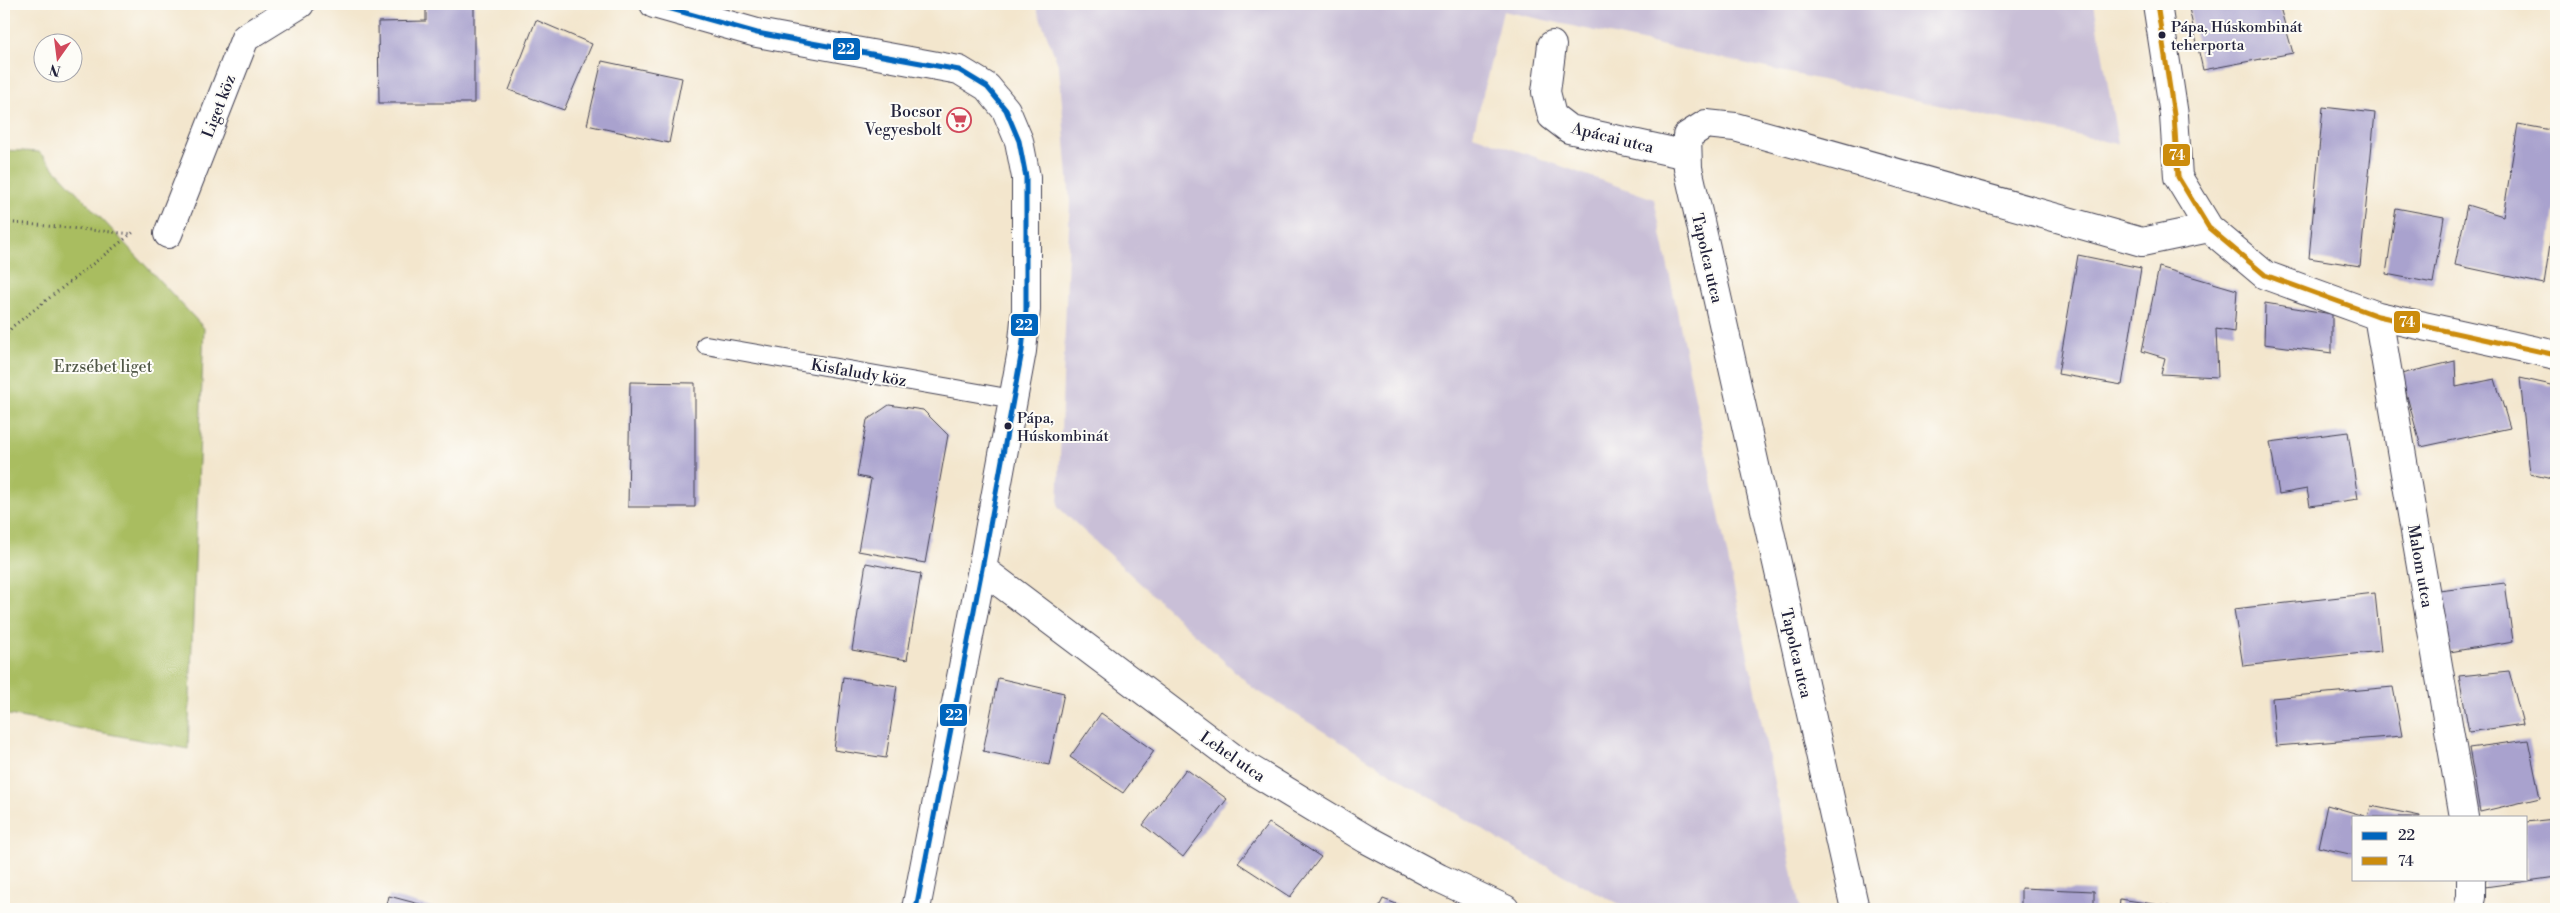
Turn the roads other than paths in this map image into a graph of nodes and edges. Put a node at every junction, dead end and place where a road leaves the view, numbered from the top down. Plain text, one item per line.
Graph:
1 (300, 4) edge
2 (654, 4) edge
3 (2157, 4) edge
4 (1552, 45) dead end
5 (1687, 155) junction
6 (2209, 228) junction
7 (168, 234) road end
8 (2378, 316) junction
9 (706, 345) dead end
10 (2556, 355) edge
11 (1013, 399) junction
12 (982, 569) junction
13 (2464, 816) edge
14 (2471, 880) edge
15 (916, 909) edge
16 (1504, 909) edge
17 (1855, 909) edge
18 (2468, 909) edge

1 - 7 street, Liget köz
2 - 11 street
3 - 6 street
4 - 5 street, Apácai utca
5 - 6 street, Tapolca utca
5 - 17 street, Tapolca utca
6 - 8 street
8 - 10 street
8 - 13 street, Malom utca
9 - 11 lane, Kisfaludy köz
11 - 12 street
12 - 15 street
12 - 16 street, Lehel utca
14 - 18 street

